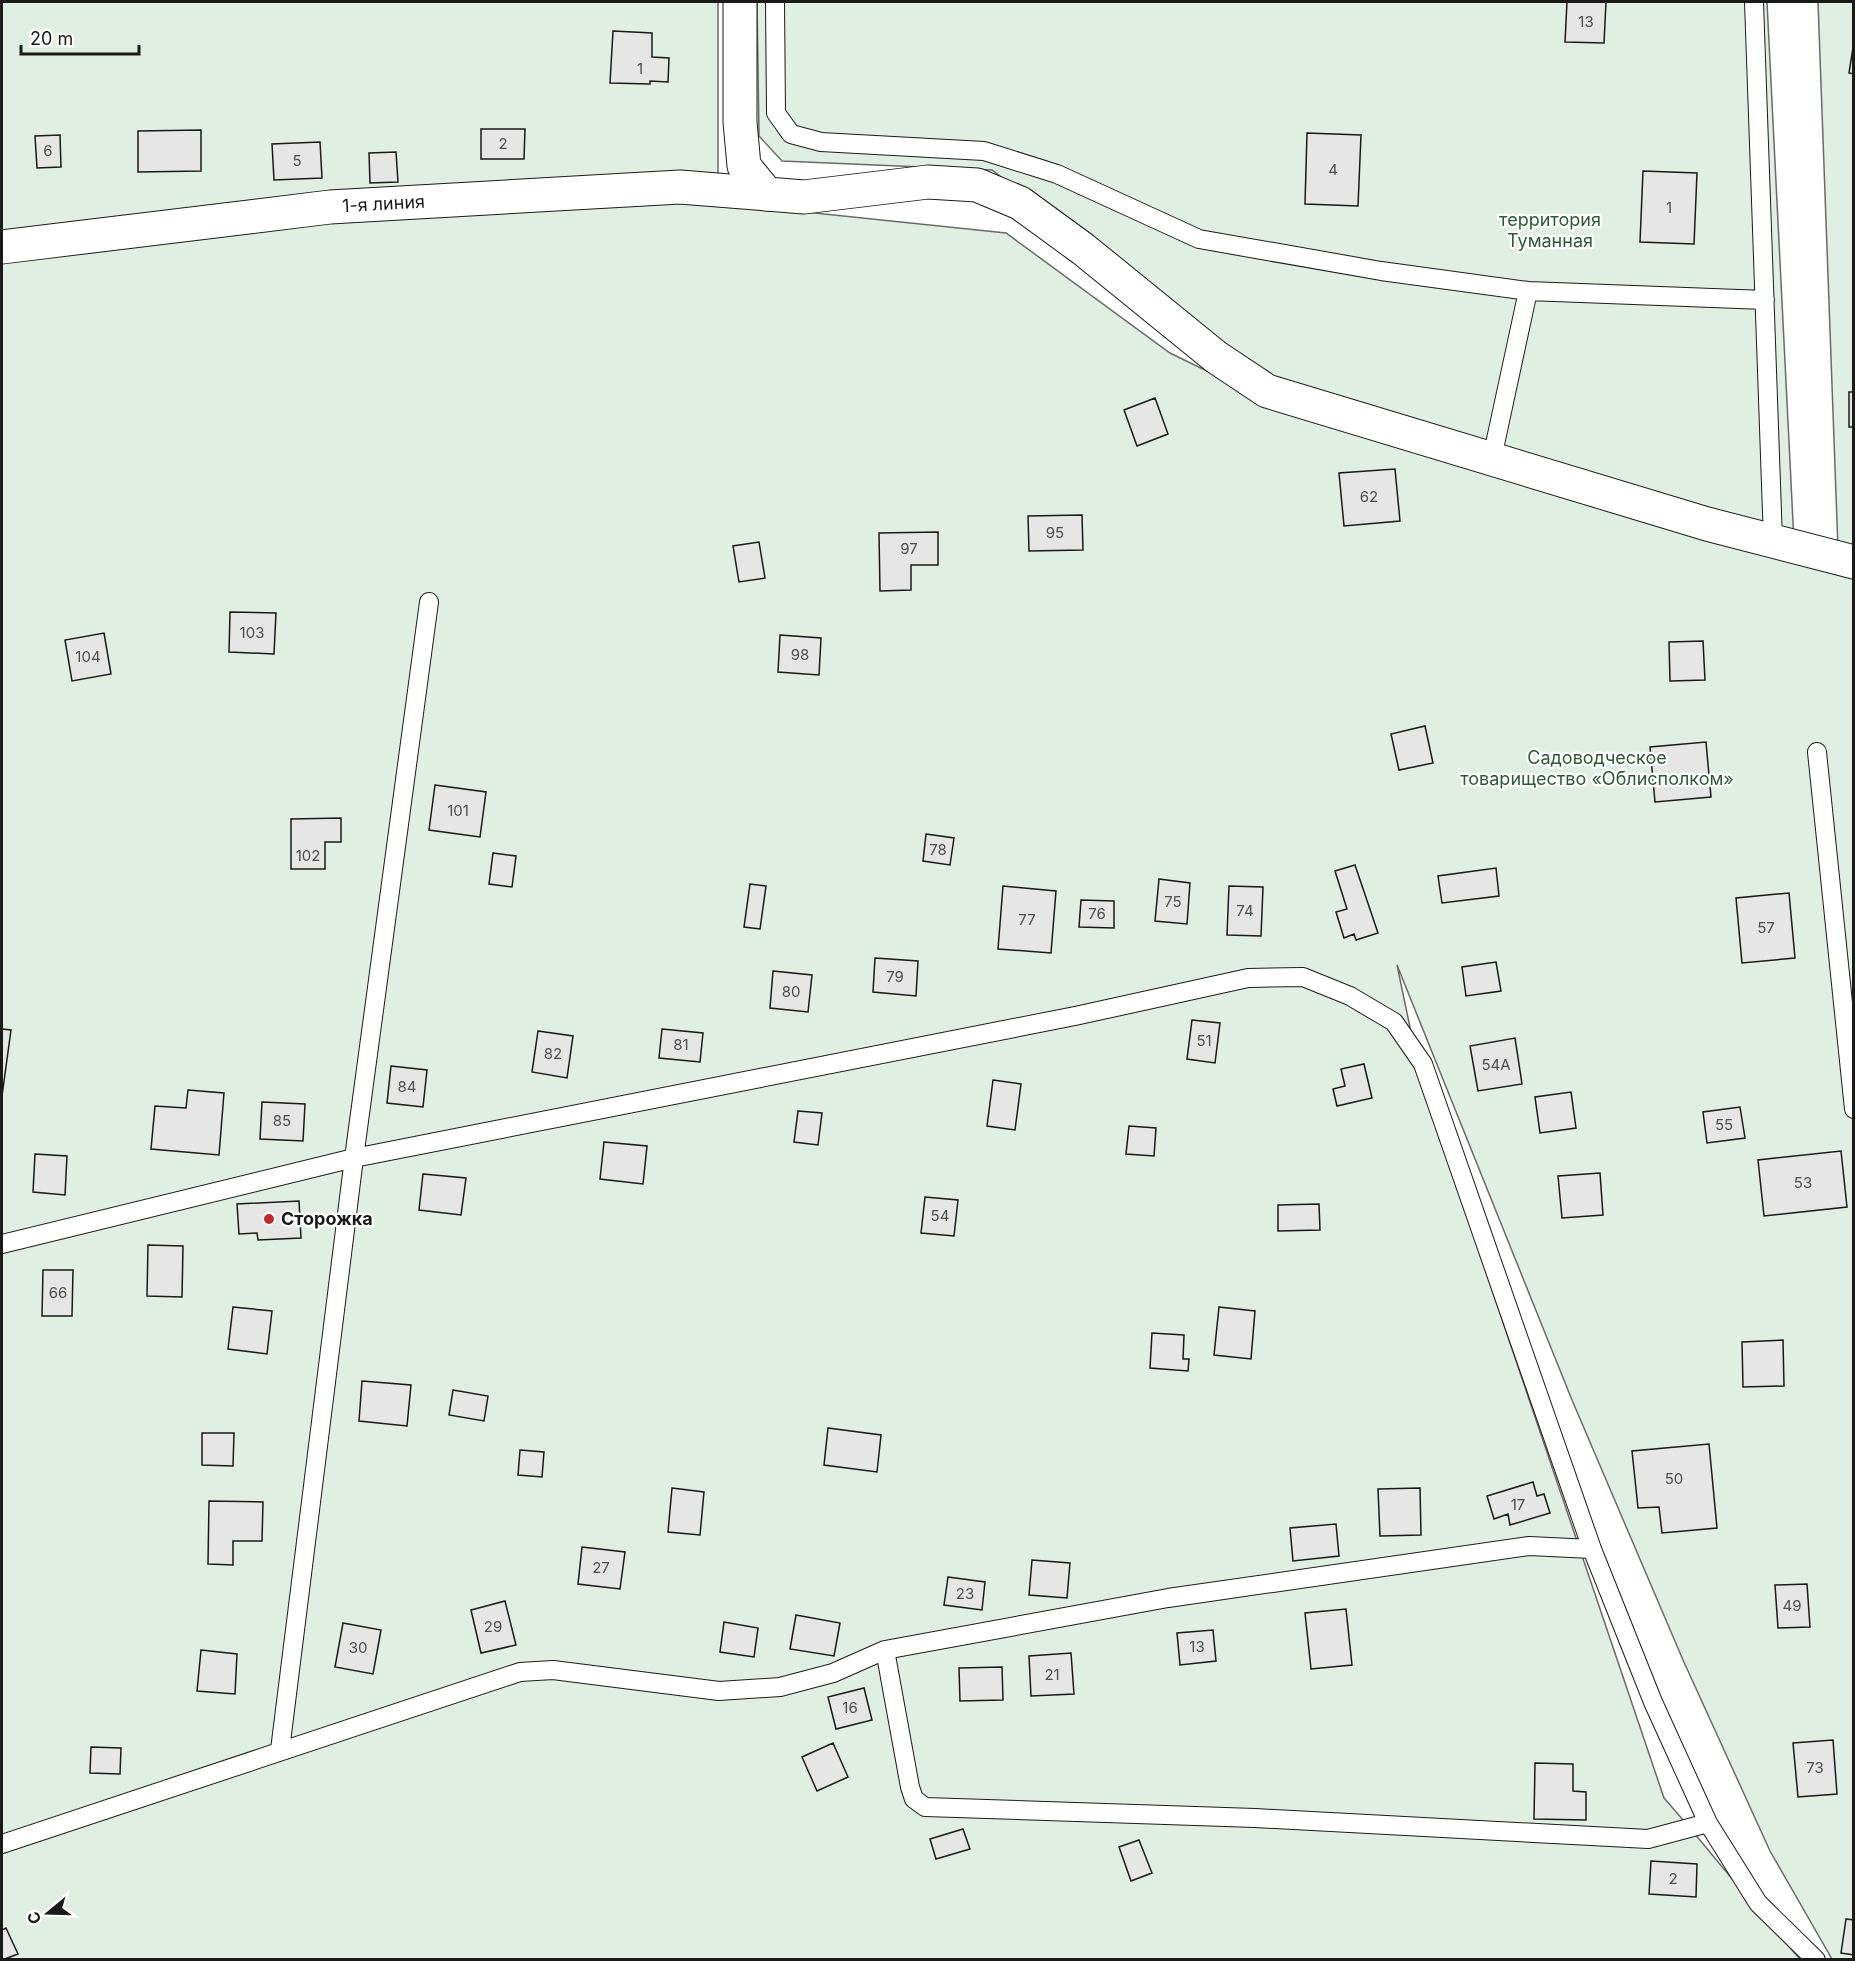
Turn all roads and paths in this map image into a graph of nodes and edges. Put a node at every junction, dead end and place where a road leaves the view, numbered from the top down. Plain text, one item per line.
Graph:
1 (740, 2) edge
2 (775, 2) edge
3 (1754, 2) edge
4 (766, 194) junction
5 (2, 247) edge
6 (1528, 291) junction
7 (1765, 300) junction
8 (1492, 458) junction
9 (1773, 541) junction
10 (1854, 562) edge
11 (429, 602) dead end
12 (1817, 752) dead end
13 (1854, 1109) edge
14 (354, 1158) junction
15 (2, 1244) edge
16 (1592, 1549) junction
17 (885, 1650) junction
18 (280, 1750) junction
19 (1708, 1823) junction
20 (2, 1844) edge
21 (1816, 1959) edge

1 - 4 street
2 - 6 lane
3 - 7 lane
4 - 5 street, 1-я линия
4 - 8 street, 1-я линия
6 - 7 lane
6 - 8 lane
7 - 9 lane
8 - 9 street, 1-я линия
9 - 10 street, 1-я линия
11 - 14 lane
12 - 13 lane
14 - 15 lane
14 - 16 lane
14 - 18 lane
16 - 17 lane
16 - 19 lane
17 - 18 lane
17 - 19 lane
18 - 20 lane
19 - 21 lane

